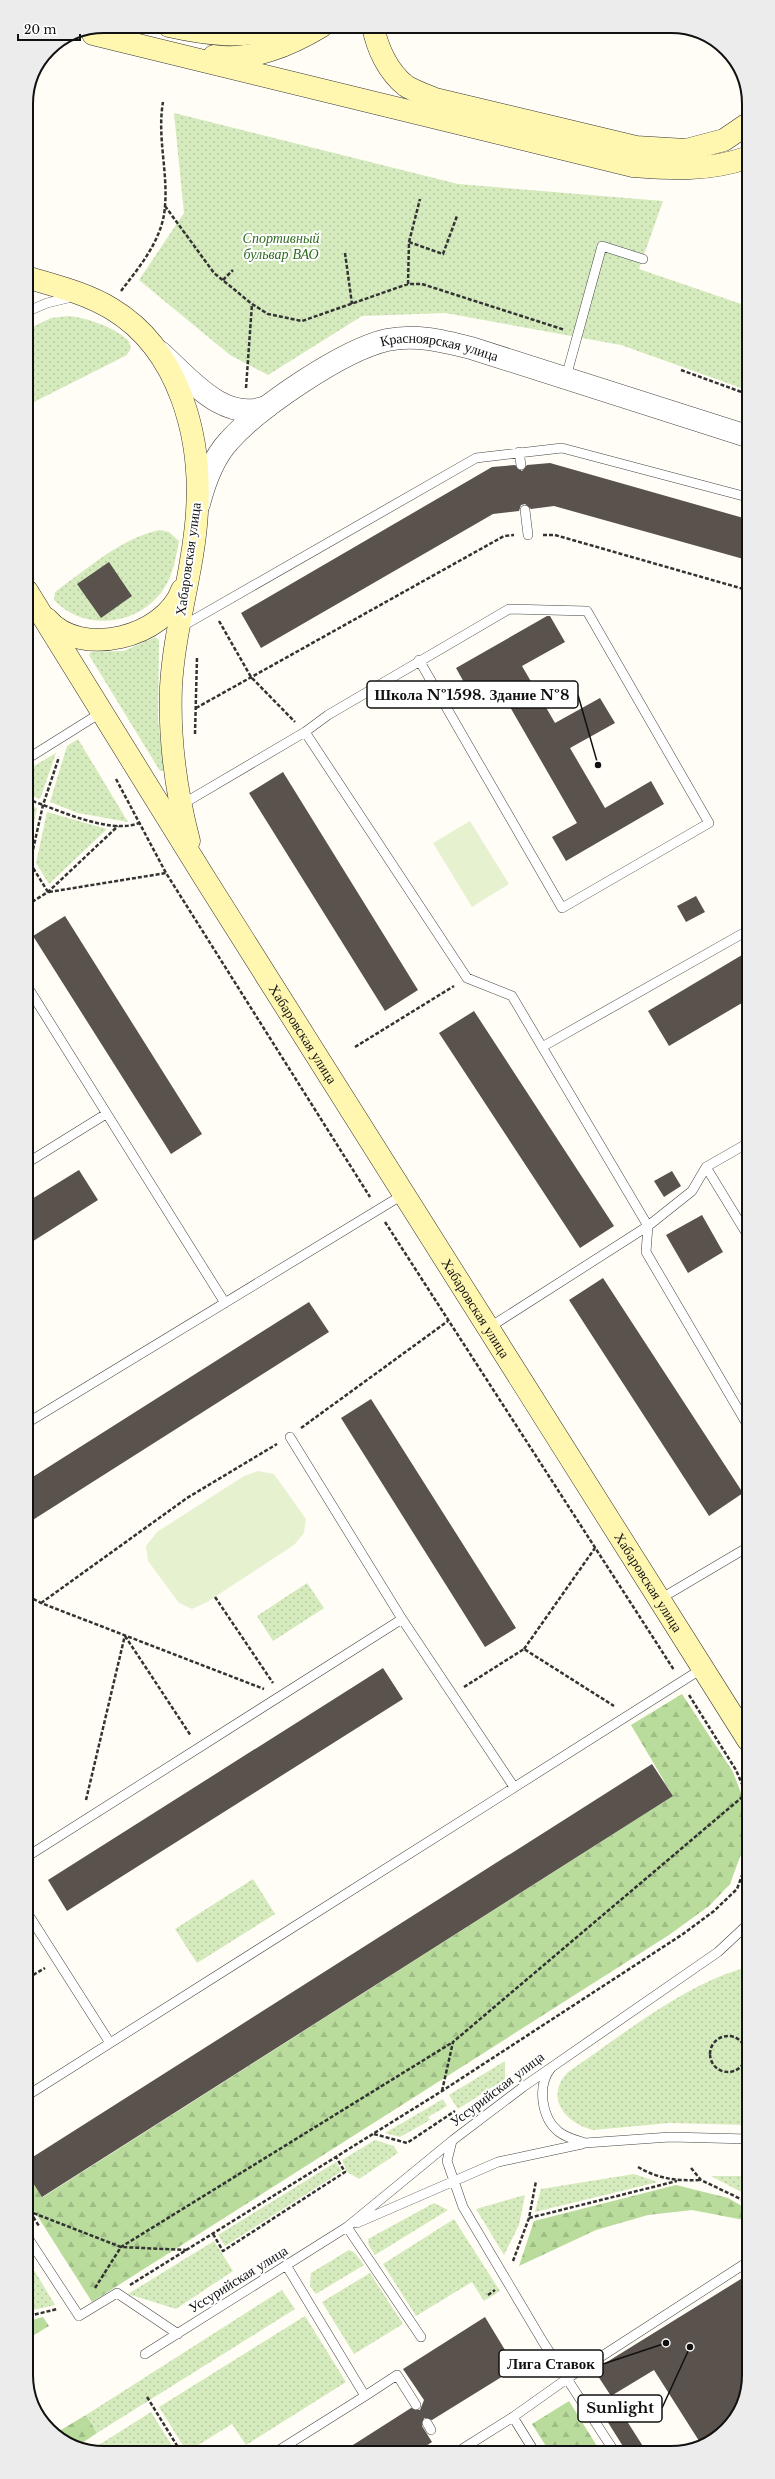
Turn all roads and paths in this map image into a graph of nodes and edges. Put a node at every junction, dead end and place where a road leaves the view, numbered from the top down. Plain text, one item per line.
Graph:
1 (220, 33) edge
2 (263, 33) edge
3 (310, 33) edge
4 (376, 33) edge
5 (90, 34) edge
6 (90, 34) edge
7 (163, 102) dead end
8 (742, 128) edge
9 (742, 160) edge
10 (420, 199) dead end
11 (165, 206) junction
12 (457, 216) dead end
13 (409, 242) junction
14 (345, 253) dead end
15 (642, 259) dead end
16 (233, 270) dead end
17 (33, 279) edge
18 (223, 280) junction
19 (408, 284) junction
20 (117, 295) dead end
21 (93, 299) junction
22 (252, 304) junction
23 (352, 304) junction
24 (33, 309) edge
25 (576, 334) junction
26 (155, 348) junction
27 (681, 370) dead end
28 (566, 376) junction
29 (252, 391) dead end
30 (742, 392) edge
31 (273, 403) junction
32 (742, 434) edge
33 (519, 452) junction
34 (521, 465) dead end
35 (742, 495) edge
36 (526, 510) dead end
37 (197, 513) junction
38 (528, 535) junction
39 (187, 575) junction
40 (742, 589) edge
41 (33, 600) edge
42 (33, 601) edge
43 (212, 609) junction
44 (178, 629) junction
45 (197, 655) dead end
46 (419, 660) junction
47 (251, 677) junction
48 (196, 708) junction
49 (102, 712) junction
50 (305, 732) junction
51 (195, 736) dead end
52 (61, 750) dead end
53 (33, 755) edge
54 (113, 774) dead end
55 (33, 801) edge
56 (43, 805) junction
57 (181, 805) junction
58 (139, 823) junction
59 (118, 826) junction
60 (33, 850) edge
61 (33, 868) edge
62 (166, 873) junction
63 (204, 876) junction
64 (48, 892) junction
65 (33, 901) edge
66 (742, 934) edge
67 (467, 978) junction
68 (33, 996) edge
69 (355, 1047) dead end
70 (542, 1047) junction
71 (106, 1114) junction
72 (742, 1146) edge
73 (33, 1160) edge
74 (706, 1167) junction
75 (404, 1194) junction
76 (378, 1211) junction
77 (648, 1226) junction
78 (742, 1226) edge
79 (225, 1303) junction
80 (448, 1321) junction
81 (490, 1327) junction
82 (742, 1416) edge
83 (33, 1420) edge
84 (290, 1437) junction
85 (595, 1548) junction
86 (742, 1551) edge
87 (215, 1597) dead end
88 (33, 1599) edge
89 (660, 1600) junction
90 (41, 1603) junction
91 (402, 1619) junction
92 (125, 1635) junction
93 (524, 1649) junction
94 (703, 1668) junction
95 (681, 1681) junction
96 (281, 1695) junction
97 (452, 1695) junction
98 (628, 1715) junction
99 (742, 1730) edge
100 (199, 1748) junction
101 (742, 1784) edge
102 (514, 1787) junction
103 (742, 1797) edge
104 (81, 1822) junction
105 (33, 1853) edge
106 (742, 1875) edge
107 (33, 1922) edge
108 (742, 1930) edge
109 (57, 1960) junction
110 (33, 1975) edge
111 (453, 2042) junction
112 (742, 2042) edge
113 (110, 2043) junction
114 (558, 2061) junction
115 (742, 2065) edge
116 (442, 2091) junction
117 (33, 2092) edge
118 (455, 2111) dead end
119 (374, 2134) junction
120 (742, 2139) edge
121 (453, 2140) junction
122 (585, 2143) junction
123 (336, 2157) junction
124 (638, 2167) dead end
125 (691, 2168) dead end
126 (701, 2180) junction
127 (536, 2181) dead end
128 (677, 2181) junction
129 (452, 2182) junction
130 (742, 2200) edge
131 (33, 2213) edge
132 (528, 2218) junction
133 (347, 2227) junction
134 (213, 2234) junction
135 (33, 2246) edge
136 (121, 2247) junction
137 (186, 2250) junction
138 (286, 2265) junction
139 (742, 2266) edge
140 (506, 2281) junction
141 (94, 2290) dead end
142 (117, 2292) junction
143 (488, 2295) dead end
144 (63, 2313) dead end
145 (33, 2315) edge
146 (178, 2334) junction
147 (421, 2337) dead end
148 (145, 2354) dead end
149 (568, 2378) junction
150 (365, 2396) junction
151 (147, 2398) dead end
152 (416, 2405) dead end
153 (513, 2417) junction
154 (177, 2446) edge
155 (286, 2446) edge
156 (467, 2446) edge
157 (531, 2446) edge
158 (611, 2446) edge

1 - 2 main road
3 - 5 main road
4 - 8 main road
6 - 9 main road
7 - 11 path
10 - 13 path
11 - 18 path
11 - 20 path
12 - 13 path
13 - 19 path
14 - 23 path
15 - 25 lane
16 - 18 path
17 - 21 main road, Хабаровская улица
18 - 22 path
19 - 23 path
19 - 25 path
21 - 24 lane
21 - 26 main road, Хабаровская улица
22 - 23 path
22 - 29 path
25 - 28 lane
26 - 31 street
26 - 37 main road, Хабаровская улица
27 - 30 path
28 - 31 street, Красноярская улица
28 - 32 street, Красноярская улица
31 - 37 street, Красноярская улица
33 - 34 lane
33 - 35 lane
33 - 43 lane
36 - 38 lane
37 - 39 main road, Хабаровская улица
38 - 40 path
38 - 47 path
39 - 41 main road
39 - 44 main road, Хабаровская улица
42 - 49 main road, Хабаровская улица
43 - 44 lane
43 - 47 path
44 - 57 main road, Хабаровская улица
45 - 48 path
46 - 46 lane
46 - 50 lane
47 - 48 path
47 - 50 path
48 - 51 path
49 - 53 lane
49 - 63 main road, Хабаровская улица
50 - 57 lane
50 - 67 lane
52 - 56 path
54 - 58 path
55 - 56 path
56 - 59 path
56 - 60 path
57 - 63 main road, Хабаровская улица
58 - 59 path
58 - 62 path
59 - 64 path
61 - 64 path
62 - 64 path
62 - 76 path
63 - 75 main road, Хабаровская улица
64 - 65 path
66 - 70 lane
67 - 69 path
67 - 70 lane
68 - 71 lane
70 - 77 lane
71 - 73 lane
71 - 79 lane
72 - 74 lane
74 - 77 lane
74 - 78 lane
75 - 76 lane
75 - 81 main road, Хабаровская улица
76 - 79 lane
76 - 80 path
77 - 81 lane
77 - 82 lane
79 - 83 lane
80 - 84 path
80 - 85 path
81 - 89 main road, Хабаровская улица
84 - 90 path
84 - 91 lane
85 - 93 path
85 - 95 path
86 - 89 lane
87 - 96 path
88 - 90 path
89 - 94 main road, Хабаровская улица
90 - 92 path
91 - 96 lane
91 - 97 lane
92 - 96 path
92 - 100 path
92 - 104 path
93 - 97 path
93 - 98 path
94 - 95 lane
94 - 99 main road, Хабаровская улица
95 - 98 lane
95 - 101 path
96 - 100 lane
97 - 102 lane
98 - 102 lane
100 - 104 lane
102 - 113 lane
103 - 111 path
104 - 105 lane
106 - 116 path
107 - 109 lane
108 - 114 lane, Уссурийская улица
109 - 110 path
109 - 113 lane
111 - 116 path
111 - 136 path
112 - 115 path
113 - 117 lane
114 - 121 lane, Уссурийская улица
114 - 122 lane
116 - 119 path
118 - 119 path
119 - 123 path
120 - 122 lane
121 - 129 lane
121 - 133 lane, Уссурийская улица
122 - 129 lane, Уссурийская улица
123 - 134 path
123 - 134 path
124 - 128 path
125 - 126 path
126 - 128 path
126 - 130 path
127 - 132 path
128 - 132 path
129 - 133 lane, Уссурийская улица
129 - 140 lane
131 - 136 path
132 - 140 path
133 - 138 lane, Уссурийская улица
133 - 147 lane
134 - 137 path
135 - 142 lane
136 - 137 path
136 - 141 path
137 - 142 path
138 - 146 lane, Уссурийская улица
138 - 150 lane
139 - 149 lane
140 - 143 path
140 - 149 lane
142 - 146 lane
144 - 145 path
146 - 148 lane, Уссурийская улица
149 - 153 lane
149 - 158 lane
150 - 152 lane
150 - 155 lane
151 - 154 path
153 - 156 lane
153 - 157 lane

